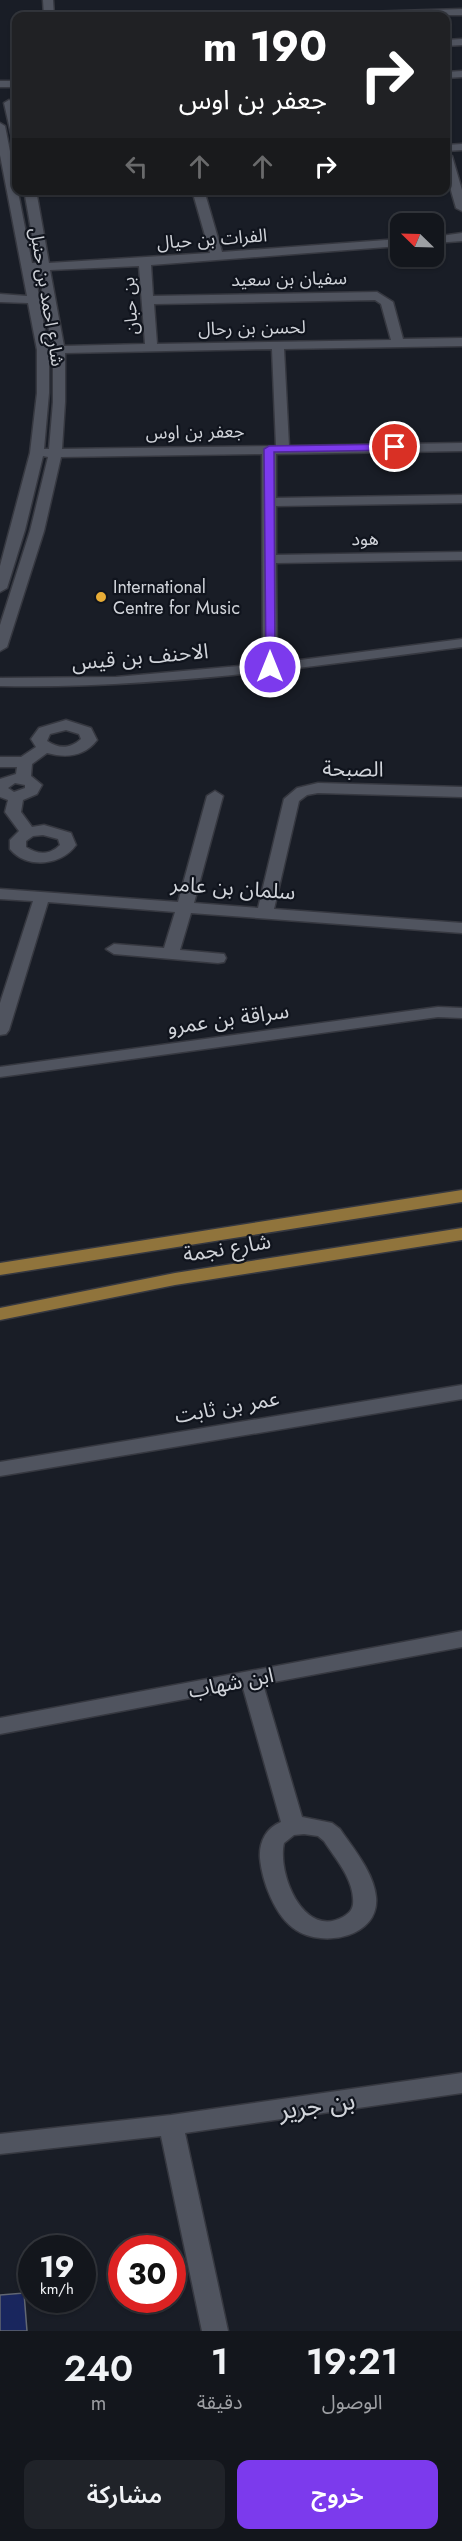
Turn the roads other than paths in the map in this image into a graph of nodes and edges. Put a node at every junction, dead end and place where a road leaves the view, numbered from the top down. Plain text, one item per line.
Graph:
1 (0, 129) edge
2 (450, 169) edge
3 (12, 193) edge
4 (12, 195) edge
5 (32, 195) edge
6 (199, 195) edge
7 (462, 208) edge
8 (462, 237) edge
9 (444, 239) edge
10 (390, 243) edge
11 (39, 246) junction
12 (22, 247) junction
13 (217, 256) junction
14 (145, 262) junction
15 (43, 267) junction
16 (26, 268) junction
17 (0, 298) edge
18 (33, 299) junction
19 (50, 300) junction
20 (148, 300) junction
21 (462, 342) edge
22 (398, 343) junction
23 (278, 345) junction
24 (151, 347) junction
25 (43, 350) junction
26 (59, 350) junction
27 (462, 447) edge
28 (276, 449) junction
29 (37, 453) junction
30 (55, 453) junction
31 (462, 499) edge
32 (268, 501) junction
33 (462, 556) edge
34 (269, 559) junction
35 (0, 588) edge
36 (462, 644) edge
37 (0, 648) edge
38 (270, 667) junction
39 (0, 682) edge
40 (45, 747) dead end
41 (0, 762) edge
42 (25, 762) junction
43 (23, 778) junction
44 (0, 788) edge
45 (462, 792) edge
46 (214, 796) dead end
47 (10, 806) edge
48 (28, 832) dead end
49 (0, 894) edge
50 (42, 897) junction
51 (186, 907) junction
52 (265, 913) junction
53 (462, 928) edge
54 (114, 949) dead end
55 (170, 954) junction
56 (218, 958) dead end
57 (462, 1013) edge
58 (0, 1030) edge
59 (0, 1072) edge
60 (462, 1196) edge
61 (462, 1234) edge
62 (2, 1268) edge
63 (0, 1314) edge
64 (462, 1392) edge
65 (0, 1469) edge
66 (462, 1639) edge
67 (251, 1680) junction
68 (0, 1726) edge
69 (294, 1826) junction
70 (462, 2083) edge
71 (171, 2126) junction
72 (0, 2144) edge
73 (215, 2331) edge

1 - 3 street, شارع احمد بن حنبل
2 - 7 street
4 - 12 street, شارع احمد بن حنبل
5 - 11 street, شارع احمد بن حنبل
6 - 13 street
8 - 9 street
10 - 13 street, الفرات بن حيال
11 - 12 street
11 - 15 street, شارع احمد بن حنبل
12 - 16 street, شارع احمد بن حنبل
13 - 14 street, الفرات بن حيال
14 - 15 street, الفرات بن حيال
14 - 20 street, بن حبان
15 - 16 street, الفرات بن حيال
15 - 19 street, شارع احمد بن حنبل
16 - 18 street, شارع احمد بن حنبل
17 - 18 street
18 - 19 street
18 - 25 street, شارع احمد بن حنبل
19 - 26 street, شارع احمد بن حنبل
20 - 22 street, سفيان بن سعيد
20 - 24 street, بن حبان
21 - 22 street, لحسن بن رحال
22 - 23 street, لحسن بن رحال
23 - 24 street, لحسن بن رحال
23 - 28 street
24 - 26 street, لحسن بن رحال
25 - 26 street, لحسن بن رحال
25 - 29 street, شارع احمد بن حنبل
26 - 30 street, شارع احمد بن حنبل
27 - 28 street, جعفر بن اوس
28 - 30 street, جعفر بن اوس
28 - 32 street
29 - 30 street, جعفر بن اوس
29 - 35 street, شارع احمد بن حنبل
30 - 37 street, شارع احمد بن حنبل
31 - 32 street
32 - 34 street
33 - 34 street, هود
34 - 38 street
36 - 38 street, الاحنف بن قيس
38 - 39 street, الاحنف بن قيس
40 - 42 street
41 - 42 street
42 - 43 street
43 - 44 street
43 - 47 street
44 - 47 street
45 - 52 street, الصبحة
46 - 51 street
47 - 48 street
49 - 50 street, سلمان بن عامر
50 - 51 street, سلمان بن عامر
50 - 58 street
51 - 52 street, سلمان بن عامر
51 - 55 street
52 - 53 street, سلمان بن عامر
54 - 55 street
55 - 56 street
57 - 59 street, سراقة بن عمرو
60 - 62 main road, شارع نجمة
61 - 63 main road, شارع نجمة
64 - 65 street, عمر بن ثابت
66 - 67 street, ابن شهاب
67 - 68 street, ابن شهاب
67 - 69 street
69 - 69 street
70 - 71 street, بن جرير
71 - 72 street, بن جرير
71 - 73 street

